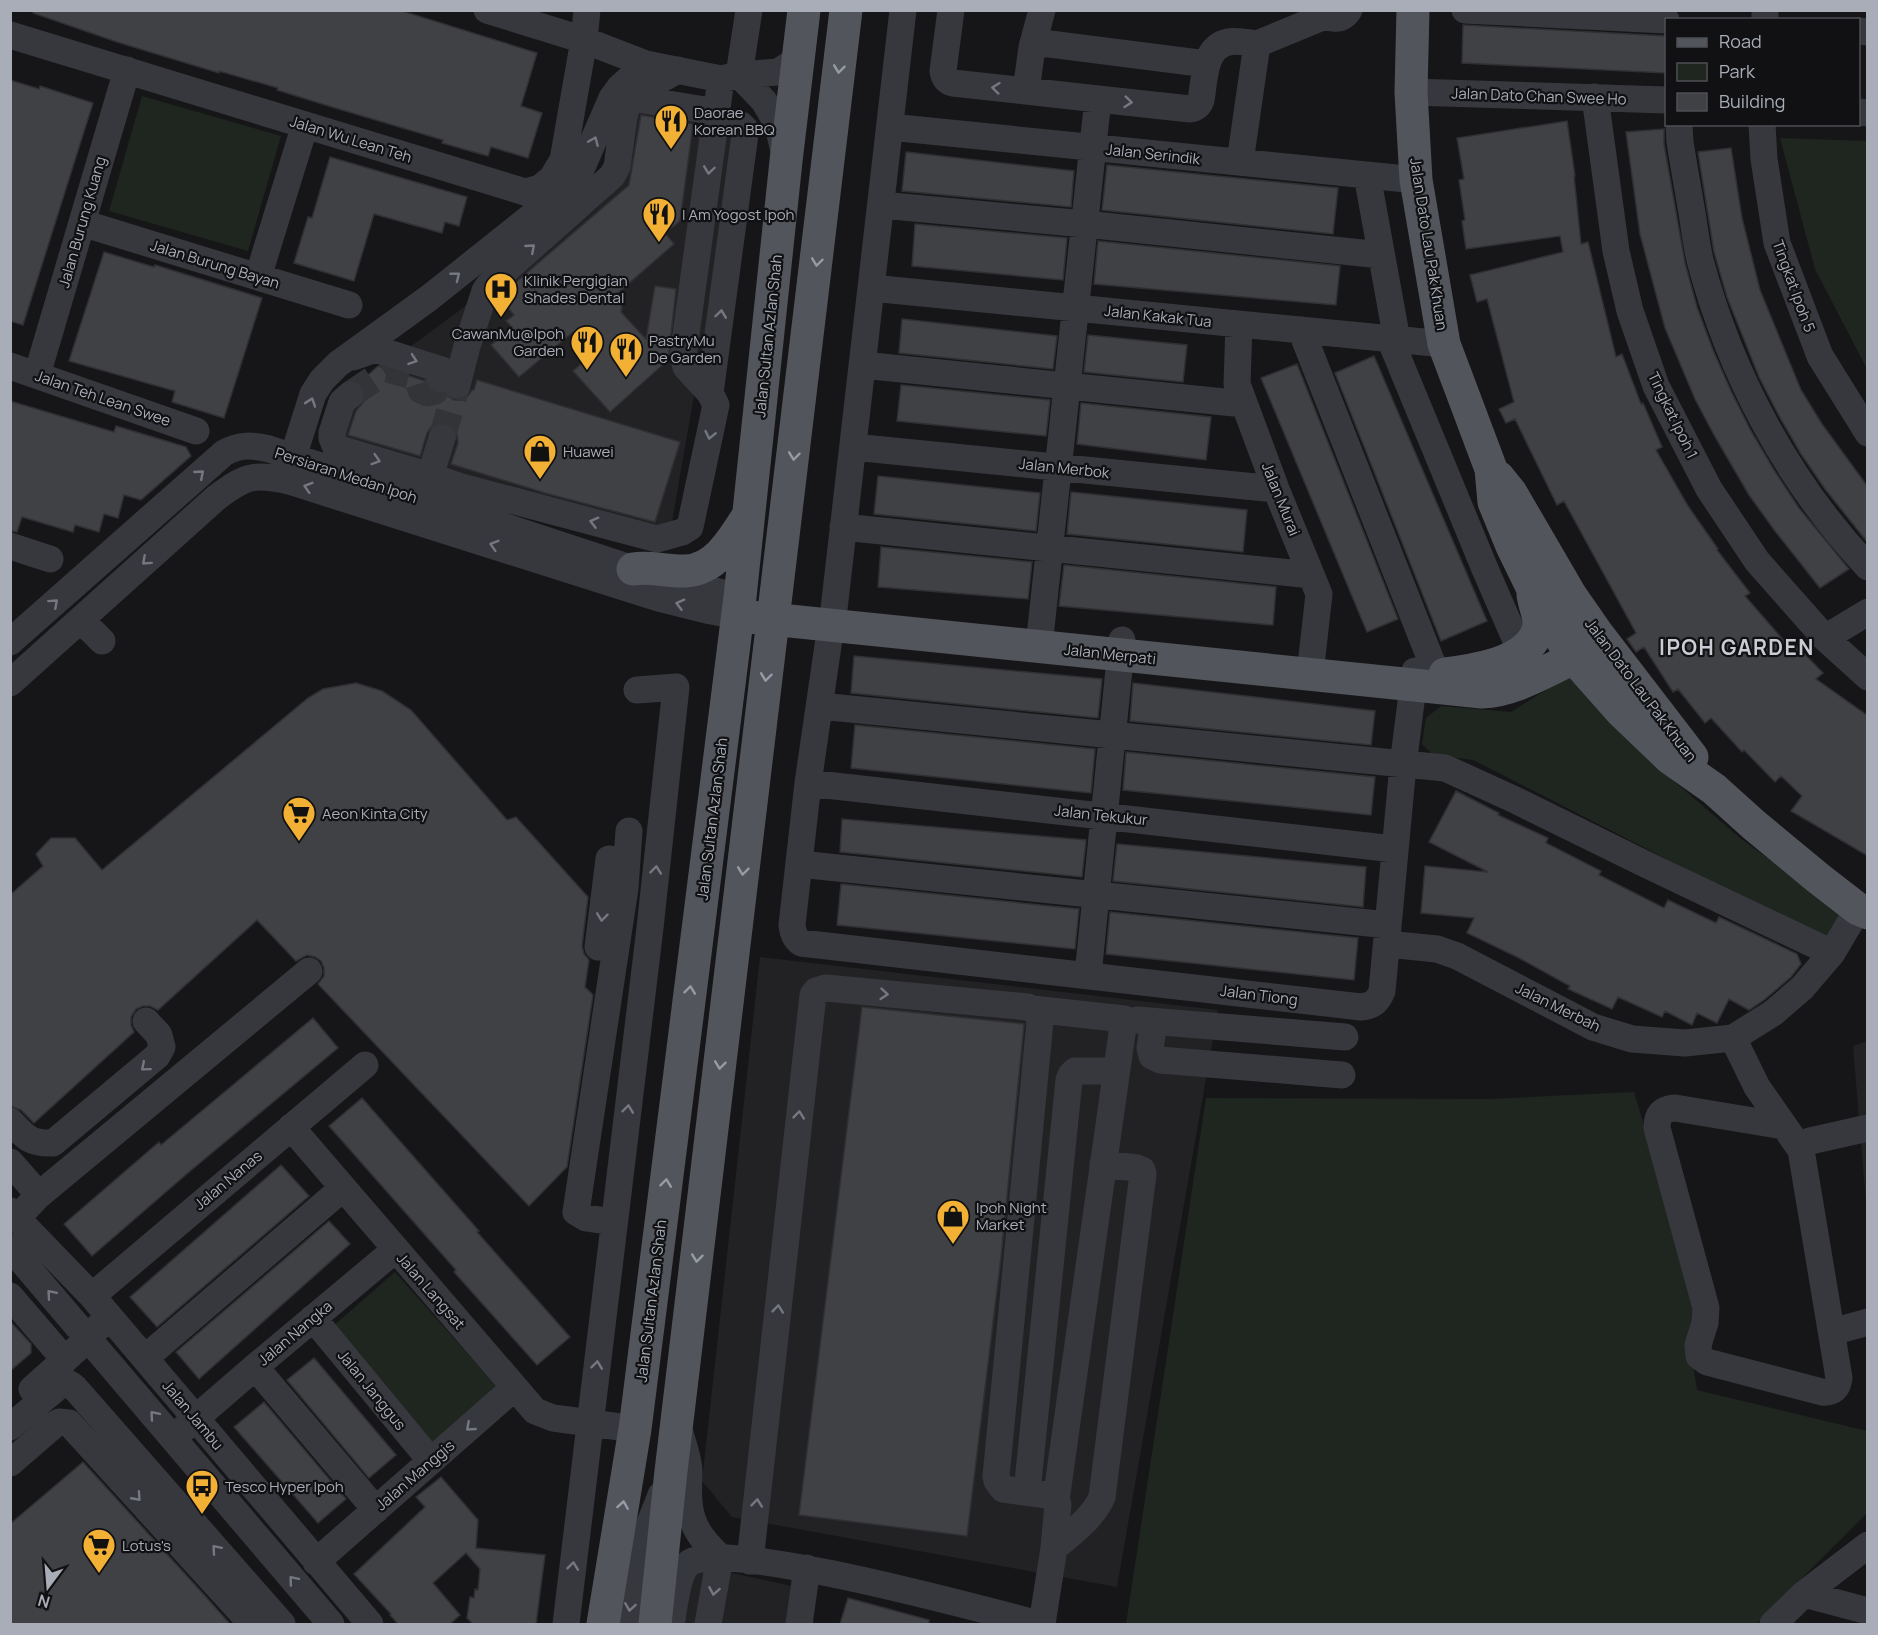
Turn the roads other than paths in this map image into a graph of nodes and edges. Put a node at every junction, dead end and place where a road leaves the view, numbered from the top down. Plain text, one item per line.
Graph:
1 (488, 10) edge
2 (587, 10) edge
3 (749, 10) edge
4 (804, 10) edge
5 (846, 10) edge
6 (903, 10) edge
7 (951, 10) edge
8 (1042, 10) edge
9 (1413, 10) edge
10 (1465, 10) edge
11 (1331, 12) edge
12 (1665, 20) edge
13 (10, 35) edge
14 (584, 40) junction
15 (1034, 42) junction
16 (1257, 44) junction
17 (798, 58) junction
18 (646, 64) junction
19 (1207, 64) junction
20 (127, 70) junction
21 (678, 70) junction
22 (730, 77) junction
23 (1026, 91) junction
24 (1411, 92) junction
25 (1595, 97) junction
26 (632, 98) junction
27 (1098, 99) junction
28 (1665, 100) edge
29 (716, 115) junction
30 (305, 125) junction
31 (1679, 126) edge
32 (1762, 126) edge
33 (890, 128) junction
34 (1093, 148) junction
35 (786, 161) junction
36 (1240, 162) junction
37 (1367, 175) junction
38 (1416, 180) junction
39 (881, 205) junction
40 (82, 223) junction
41 (1085, 224) junction
42 (1381, 255) junction
43 (258, 277) junction
44 (871, 288) junction
45 (349, 305) dead end
46 (1076, 308) junction
47 (1239, 324) junction
48 (1301, 330) junction
49 (1394, 339) junction
50 (1444, 344) junction
51 (338, 364) junction
52 (862, 365) junction
53 (10, 366) edge
54 (37, 375) junction
55 (1067, 386) junction
56 (350, 395) tunnel mouth
57 (1244, 404) junction
58 (1866, 427) edge
59 (196, 431) dead end
60 (442, 438) tunnel mouth
61 (853, 447) junction
62 (293, 457) junction
63 (1059, 467) junction
64 (1491, 469) junction
65 (429, 476) junction
66 (1276, 489) junction
67 (164, 504) junction
68 (750, 512) junction
69 (1525, 515) junction
70 (843, 527) junction
71 (10, 546) edge
72 (1050, 548) junction
73 (50, 559) dead end
74 (1868, 567) edge
75 (633, 569) junction
76 (1311, 575) junction
77 (1532, 585) junction
78 (739, 606) junction
79 (774, 610) junction
80 (1868, 612) edge
81 (833, 617) junction
82 (81, 620) junction
83 (1825, 638) junction
84 (1040, 639) junction
85 (102, 641) dead end
86 (10, 642) edge
87 (1121, 647) junction
88 (1573, 649) junction
89 (1521, 652) junction
90 (1311, 667) junction
91 (1428, 676) junction
92 (1868, 677) edge
93 (10, 683) edge
94 (637, 690) dead end
95 (820, 706) junction
96 (1112, 735) junction
97 (1682, 742) junction
98 (1402, 765) junction
99 (808, 783) junction
100 (1714, 789) junction
101 (1104, 815) junction
102 (629, 831) dead end
103 (1395, 849) junction
104 (609, 859) dead end
105 (799, 864) junction
106 (1096, 895) junction
107 (1863, 911) edge
108 (1388, 935) junction
109 (1832, 953) junction
110 (309, 970) dead end
111 (1088, 975) junction
112 (592, 994) dead end
113 (1033, 1009) junction
114 (1124, 1018) junction
115 (146, 1021) dead end
116 (1154, 1023) junction
117 (1346, 1037) dead end
118 (1733, 1038) junction
119 (365, 1065) dead end
120 (1116, 1071) junction
121 (1342, 1075) dead end
122 (10, 1121) edge
123 (291, 1127) junction
124 (1868, 1128) edge
125 (1791, 1137) junction
126 (10, 1162) edge
127 (1103, 1164) junction
128 (343, 1188) junction
129 (39, 1195) junction
130 (14, 1214) edge
131 (614, 1222) junction
132 (10, 1247) edge
133 (396, 1249) junction
134 (10, 1296) edge
135 (92, 1296) junction
136 (313, 1318) junction
137 (1868, 1322) edge
138 (1832, 1332) junction
139 (89, 1338) junction
140 (145, 1358) junction
141 (65, 1360) junction
142 (255, 1367) junction
143 (514, 1388) junction
144 (10, 1408) edge
145 (195, 1418) junction
146 (590, 1423) junction
147 (677, 1423) junction
148 (10, 1427) edge
149 (635, 1429) junction
150 (173, 1438) junction
151 (107, 1445) junction
152 (431, 1461) junction
153 (10, 1463) edge
154 (671, 1471) junction
155 (1027, 1492) junction
156 (1056, 1500) junction
157 (376, 1510) junction
158 (1868, 1545) edge
159 (1054, 1548) junction
160 (720, 1557) junction
161 (750, 1561) junction
162 (316, 1562) junction
163 (807, 1568) junction
164 (1804, 1594) junction
165 (1868, 1611) edge
166 (320, 1621) edge
167 (252, 1624) edge
168 (282, 1624) edge
169 (370, 1624) edge
170 (566, 1624) edge
171 (603, 1624) edge
172 (627, 1624) edge
173 (655, 1624) edge
174 (671, 1624) edge
175 (708, 1624) edge
176 (799, 1624) edge
177 (1041, 1624) edge
178 (1773, 1624) edge

1 - 14 street
2 - 14 street, Jalan Wu Lean Teh
3 - 22 street
4 - 17 main road, Jalan Sultan Azlan Shah
5 -> 79 main road
6 - 33 street
23 -> 7 street
8 - 15 street
9 - 24 main road, Jalan Dato Lau Pak Khuan
10 - 12 street
11 - 16 street
13 - 20 street, Jalan Wu Lean Teh
14 - 18 street
14 - 30 street, Jalan Wu Lean Teh
15 - 19 street
15 - 23 street
16 - 19 street
16 - 36 street
17 - 22 street
17 - 35 main road, Jalan Sultan Azlan Shah
18 - 21 street
51 -> 18 street
27 -> 19 street
20 - 30 street, Jalan Wu Lean Teh
20 - 40 street, Jalan Burung Kuang
21 - 22 street
21 - 26 street
22 - 29 street
22 - 35 street
23 - 27 street
24 - 25 street, Jalan Dato Chan Swee Ho
24 - 38 main road, Jalan Dato Lau Pak Khuan
25 - 28 street, Jalan Dato Chan Swee Ho
25 - 83 street, Tingkat Ipoh 1
26 - 29 street
51 -> 26 street
27 - 34 street
29 -> 65 street
30 - 43 street
31 - 74 street
32 - 58 street, Tingkat Ipoh 5
33 - 34 street, Jalan Serindik
33 - 39 street
34 - 36 street, Jalan Serindik
34 - 41 street
35 - 68 main road, Jalan Sultan Azlan Shah
36 - 37 street, Jalan Serindik
37 - 38 street, Jalan Serindik
37 - 42 street
38 - 50 main road, Jalan Dato Lau Pak Khuan
39 - 41 street
39 - 44 street
40 - 43 street, Jalan Burung Bayan
40 - 54 street, Jalan Burung Kuang
41 - 42 street
41 - 46 street
42 - 49 street
43 - 45 street, Jalan Burung Bayan
44 - 46 street, Jalan Kakak Tua
44 - 52 street
46 - 47 street, Jalan Kakak Tua
46 - 55 street
47 - 48 street, Jalan Kakak Tua
47 - 57 street, Jalan Murai
48 - 49 street, Jalan Kakak Tua
48 - 91 street
49 - 50 street, Jalan Kakak Tua
49 - 89 street
50 - 64 main road, Jalan Dato Lau Pak Khuan
62 -> 51 street
52 - 55 street
52 - 61 street
53 - 54 street, Jalan Teh Lean Swee
54 - 59 street, Jalan Teh Lean Swee
55 - 57 street
55 - 63 street
56 -> 65 street
57 - 66 street, Jalan Murai
60 - 65 street
61 - 63 street, Jalan Merbok
61 - 70 street
67 -> 62 street, Persiaran Medan Ipoh
62 - 75 street, Persiaran Medan Ipoh
63 - 66 street, Jalan Merbok
63 - 72 street
64 - 69 main road, Jalan Dato Lau Pak Khuan
64 - 77 main road, Jalan Dato Lau Pak Khuan
66 - 76 street, Jalan Murai
67 - 82 street
86 -> 67 street, Persiaran Medan Ipoh
68 - 75 main road
68 - 78 main road, Jalan Sultan Azlan Shah
69 - 88 main road
69 - 97 main road, Jalan Dato Lau Pak Khuan
70 - 72 street
70 - 81 street
71 - 73 street
72 - 76 street
72 - 84 street
75 - 78 street, Persiaran Medan Ipoh
76 - 90 street, Jalan Murai
77 - 88 main road, Jalan Dato Lau Pak Khuan
77 - 89 main road
78 - 79 main road, Jalan Merpati
78 -> 82 street, Persiaran Medan Ipoh
149 -> 78 main road, Jalan Sultan Azlan Shah
79 - 81 main road, Jalan Merpati
79 -> 147 main road
80 - 83 street
81 - 84 main road, Jalan Merpati
81 - 95 street
82 - 85 street
82 - 93 street, Persiaran Medan Ipoh
83 - 92 street, Tingkat Ipoh 1
84 - 87 main road, Jalan Merpati
87 - 90 main road, Jalan Merpati
87 - 96 street
88 - 91 main road, Jalan Merpati
88 - 91 main road, Jalan Merpati
88 - 97 main road
88 - 100 main road, Jalan Dato Lau Pak Khuan
89 - 91 main road
90 - 91 main road, Jalan Merpati
91 - 98 street, Jalan Tiong
131 -> 94 street
95 - 96 street
95 - 99 street
96 - 98 street
96 - 101 street
97 - 100 main road, Jalan Dato Lau Pak Khuan
98 - 103 street, Jalan Tiong
98 - 109 street
99 - 101 street, Jalan Tekukur
99 - 105 street
100 - 107 main road, Jalan Dato Lau Pak Khuan
101 - 103 street, Jalan Tekukur
101 - 106 street
102 - 131 street
103 - 108 street, Jalan Tiong
104 -> 112 street
105 - 106 street, Jalan Merbah
105 - 111 street, Jalan Tiong
106 - 108 street, Jalan Merbah
106 - 111 street
107 - 109 street, Jalan Merbah
108 - 111 street, Jalan Tiong
108 - 118 street, Jalan Merbah
109 - 118 street, Jalan Merbah
110 - 129 street
113 - 114 street
113 - 155 street
161 -> 113 street
114 - 116 street
114 - 120 street
115 -> 122 street
116 - 117 street
116 - 121 street
118 - 125 street
119 - 123 street, Jalan Nanas
120 - 127 street
120 - 155 street
123 - 128 street, Jalan Langsat
123 - 135 street, Jalan Nanas
124 - 125 street
125 - 138 street
125 - 138 street
126 - 129 street
127 - 156 street
127 - 159 street
128 - 133 street, Jalan Langsat
128 - 140 street
129 - 130 street
130 - 135 street, Jalan Jambu
146 -> 131 street
139 -> 132 street, Jalan Jambu
133 - 136 street, Jalan Nangka
133 - 143 street, Jalan Langsat
134 - 141 street
135 - 139 street
135 - 140 street, Jalan Jambu
136 - 142 street, Jalan Nangka
136 - 152 street, Jalan Janggus
137 - 138 street
139 - 141 street
150 -> 139 street, Jalan Jambu
140 - 145 street, Jalan Jambu
141 - 144 street
142 - 145 street, Jalan Nangka
142 - 157 street
143 - 146 street, Jalan Langsat
143 -> 152 street, Jalan Manggis
145 - 150 street, Jalan Nangka
145 - 162 street, Jalan Jambu
146 - 149 street, Jalan Langsat
170 -> 146 street
147 - 154 main road
147 - 160 street
148 - 151 street
171 -> 149 main road, Jalan Sultan Azlan Shah
166 -> 150 street, Jalan Jambu
151 - 153 street
151 -> 167 street
168 -> 151 street
152 - 157 street, Jalan Manggis
154 -> 172 street
154 - 173 main road
155 - 156 street
156 - 159 street
157 - 162 street, Jalan Manggis
158 - 164 street
159 - 177 street
160 - 161 street
160 - 174 street
160 -> 175 street
161 - 163 street
162 - 169 street, Jalan Jambu
163 - 176 street
163 - 177 street
164 - 165 street
164 - 178 street

